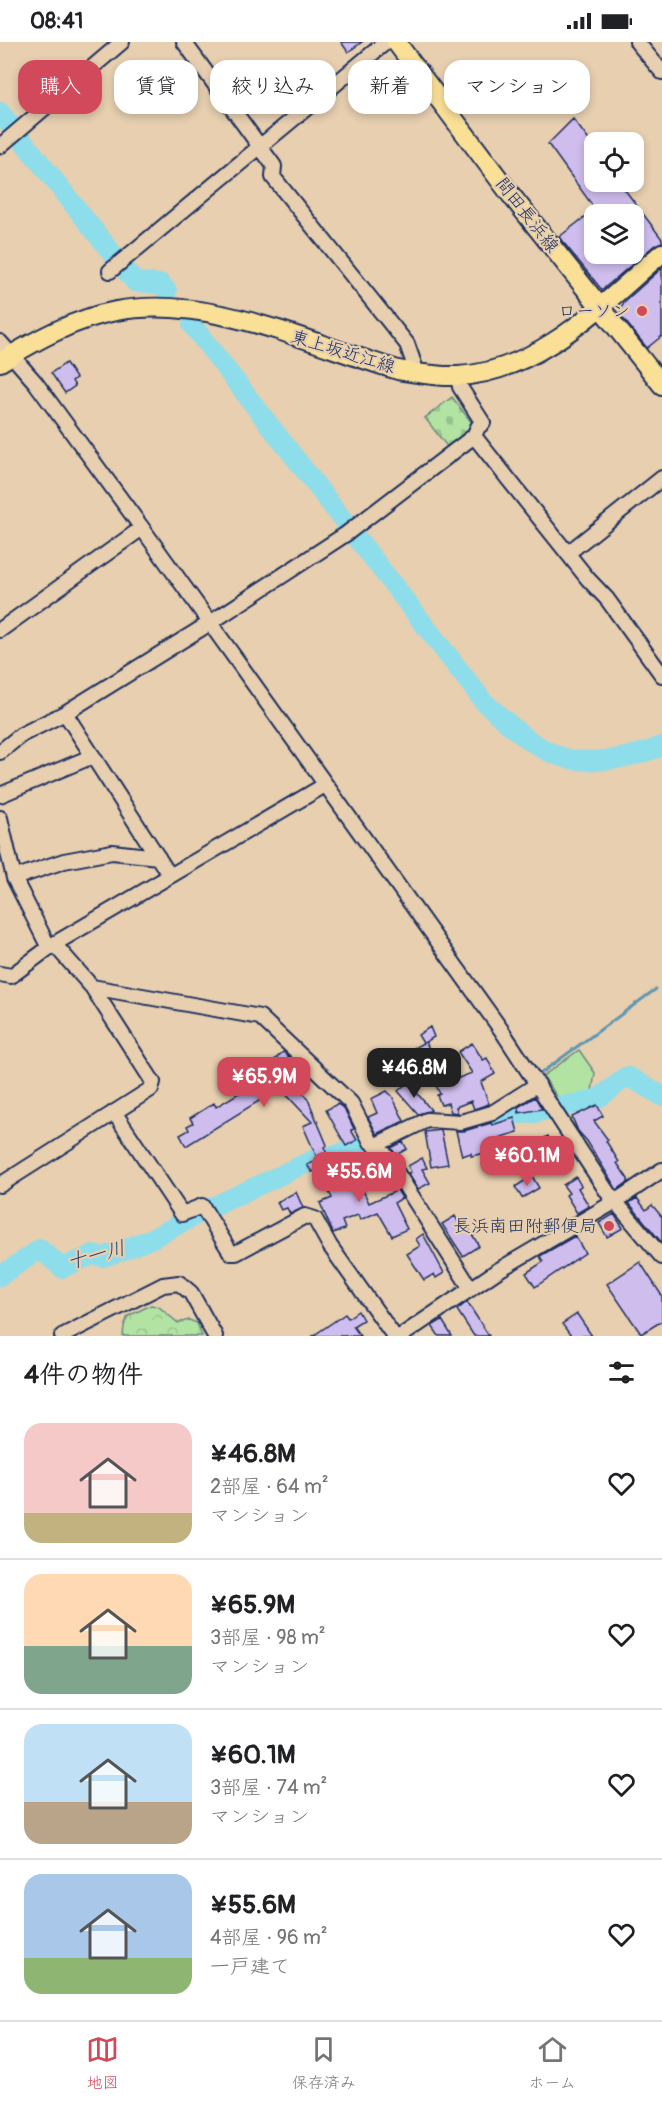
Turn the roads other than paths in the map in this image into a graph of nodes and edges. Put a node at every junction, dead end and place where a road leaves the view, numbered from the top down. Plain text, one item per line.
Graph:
1 (122, 42) edge
2 (184, 42) edge
3 (386, 42) edge
4 (396, 42) edge
5 (637, 42) edge
6 (662, 72) edge
7 (6, 142) edge
8 (261, 146) junction
9 (662, 253) edge
10 (111, 270) dead end
11 (598, 306) junction
12 (4, 353) edge
13 (415, 373) junction
14 (458, 376) junction
15 (662, 386) edge
16 (474, 436) junction
17 (662, 478) edge
18 (142, 528) junction
19 (568, 553) junction
20 (210, 623) junction
21 (0, 630) edge
22 (662, 675) edge
23 (65, 713) junction
24 (0, 752) edge
25 (93, 756) junction
26 (325, 785) junction
27 (0, 795) edge
28 (0, 818) edge
29 (2, 839) edge
30 (158, 857) junction
31 (170, 876) junction
32 (14, 878) junction
33 (51, 946) junction
34 (0, 974) edge
35 (92, 987) junction
36 (538, 1084) junction
37 (114, 1112) junction
38 (376, 1145) junction
39 (662, 1170) edge
40 (0, 1185) edge
41 (616, 1201) junction
42 (662, 1257) edge
43 (471, 1288) junction
44 (62, 1336) edge
45 (214, 1336) edge
46 (394, 1336) edge
47 (401, 1336) edge

1 - 7 street
2 - 8 street
3 - 8 street
4 - 11 main road, 間田長浜線
5 - 6 street
8 - 10 street
8 - 13 street
9 - 11 main road, 東上坂近江線
11 - 14 main road, 東上坂近江線
11 - 15 main road, 間田長浜線
12 - 13 main road, 東上坂近江線
12 - 18 street
13 - 14 main road, 東上坂近江線
14 - 16 street
16 - 19 street
16 - 20 street
17 - 19 street
18 - 20 street
18 - 21 street
19 - 22 street
20 - 23 street
20 - 26 street
23 - 24 street
23 - 25 street
25 - 27 street
25 - 30 street
26 - 31 street
26 - 36 street
28 - 29 street
29 - 32 street
30 - 31 street
30 - 32 street
31 - 33 street
32 - 33 street
33 - 34 street
33 - 35 street
35 - 37 street
35 - 38 street
36 - 38 street
36 - 41 street
37 - 40 street
37 - 46 street
38 - 43 street
39 - 41 street
41 - 42 street
41 - 43 street
43 - 47 street
44 - 45 street

